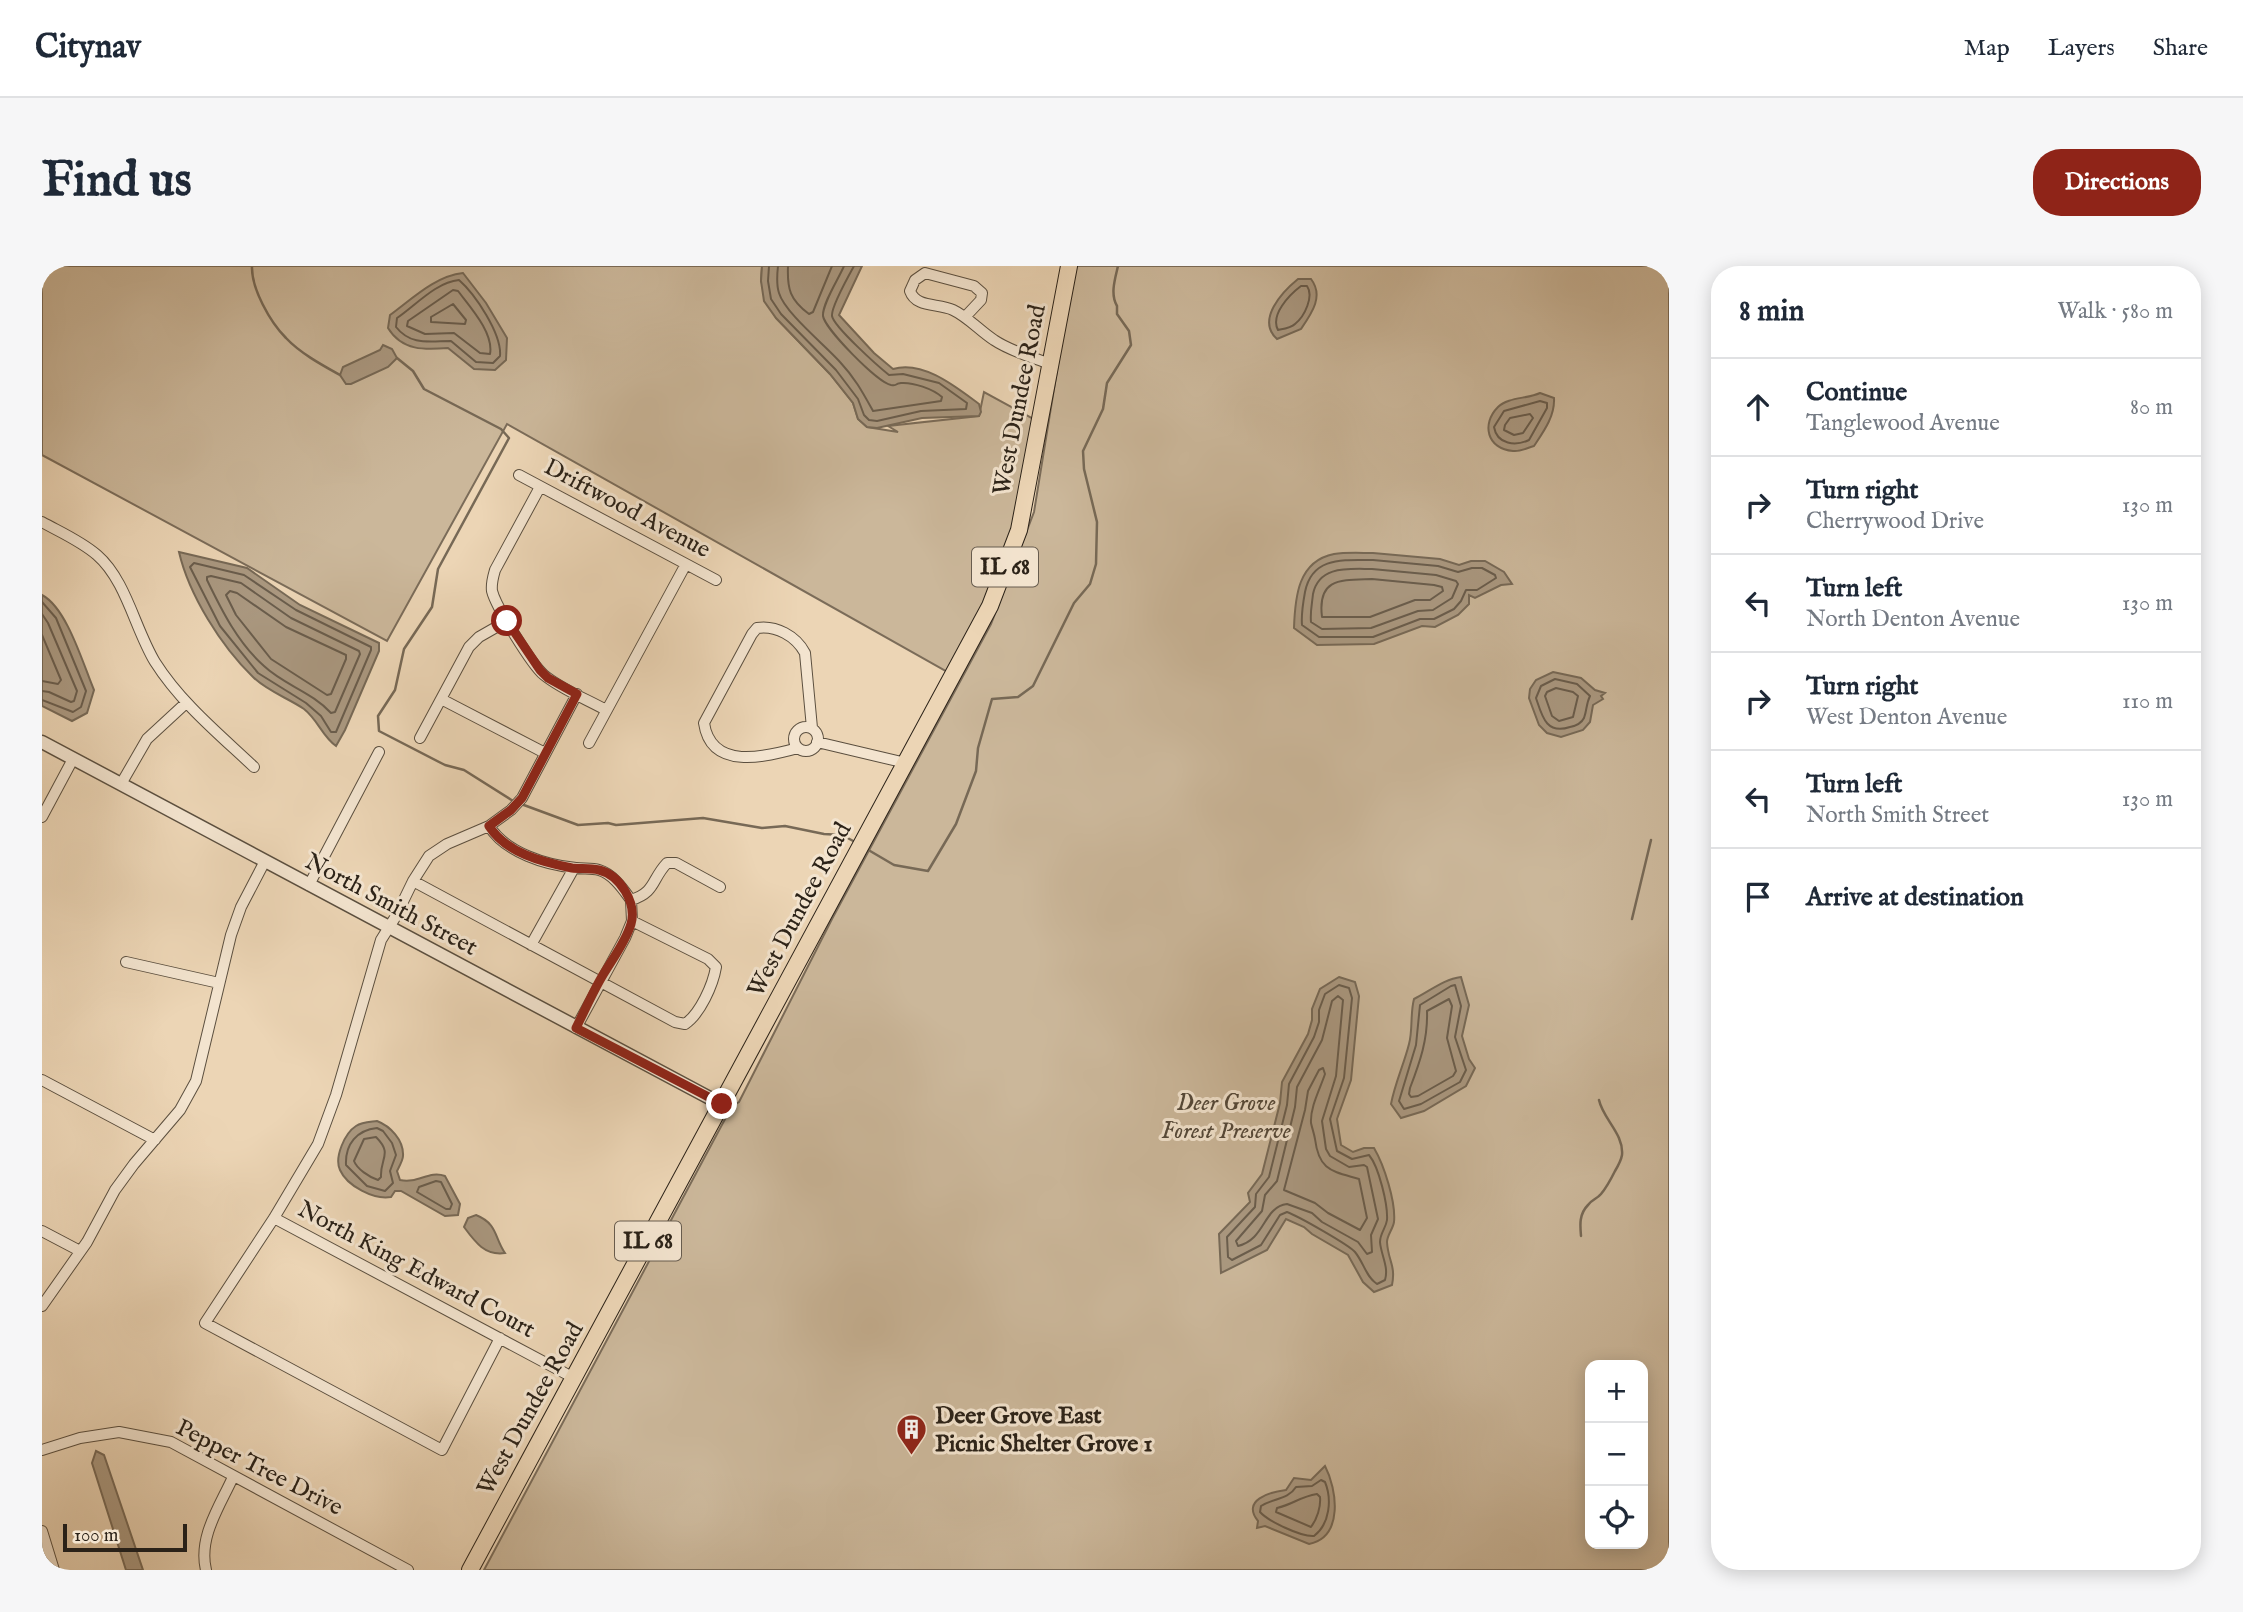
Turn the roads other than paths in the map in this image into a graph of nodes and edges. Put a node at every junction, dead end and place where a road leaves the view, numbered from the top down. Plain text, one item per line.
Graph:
1 (1069, 266) edge
2 (965, 317) junction
3 (1050, 364) junction
4 (519, 475) dead end
5 (540, 487) junction
6 (42, 522) edge
7 (686, 564) junction
8 (716, 580) dead end
9 (507, 621) junction
10 (577, 694) junction
11 (443, 700) junction
12 (186, 703) junction
13 (606, 710) junction
14 (812, 728) junction
15 (421, 738) dead end
16 (42, 742) edge
17 (817, 742) junction
18 (589, 743) dead end
19 (798, 748) junction
20 (379, 752) dead end
21 (545, 753) junction
22 (74, 759) junction
23 (906, 762) junction
24 (254, 767) dead end
25 (121, 784) junction
26 (42, 817) edge
27 (489, 826) junction
28 (265, 861) junction
29 (574, 868) junction
30 (413, 881) junction
31 (309, 885) junction
32 (720, 887) dead end
33 (631, 900) junction
34 (632, 922) junction
35 (388, 928) junction
36 (531, 944) junction
37 (126, 962) dead end
38 (599, 982) junction
39 (219, 983) junction
40 (576, 1028) junction
41 (42, 1080) edge
42 (722, 1104) junction
43 (155, 1140) junction
44 (274, 1218) junction
45 (42, 1231) edge
46 (80, 1251) junction
47 (42, 1306) edge
48 (500, 1338) junction
49 (574, 1378) junction
50 (42, 1450) edge
51 (233, 1477) junction
52 (42, 1531) edge
53 (389, 1565) edge
54 (52, 1569) edge
55 (205, 1570) edge
56 (408, 1570) edge
57 (470, 1570) edge

1 - 3 main road, West Dundee Road / IL 68
2 - 2 street
2 - 3 street
3 - 23 main road, West Dundee Road / IL 68
4 - 5 street, Driftwood Avenue
5 - 7 street, Driftwood Avenue
5 - 9 street
6 - 12 street
7 - 8 street, Driftwood Avenue
7 - 13 street
9 - 10 street
9 - 11 street
10 - 13 street
10 - 21 street
11 - 15 street
11 - 21 street
12 - 24 street
12 - 25 street
13 - 18 street
14 - 17 street
14 - 19 street
14 - 19 street
16 - 22 street, North Smith Street
17 - 19 street
17 - 23 street
20 - 31 street
21 - 27 street
22 - 25 street, North Smith Street
22 - 26 street
23 - 42 main road, West Dundee Road / IL 68
25 - 28 street, North Smith Street
27 - 29 street
27 - 30 street
28 - 31 street, North Smith Street
28 - 39 street
29 - 33 street
29 - 36 street
30 - 35 street
30 - 36 street
31 - 35 street, North Smith Street
32 - 33 street
33 - 34 street
34 - 38 street
34 - 38 street
35 - 40 street, North Smith Street
35 - 44 street
36 - 38 street
37 - 39 street
38 - 40 street
39 - 43 street
40 - 42 street, North Smith Street
41 - 43 street
42 - 49 main road, West Dundee Road / IL 68
43 - 46 street
44 - 48 street, North King Edward Court
44 - 48 street
45 - 46 street
46 - 47 street
48 - 49 street, North King Edward Court
49 - 57 main road, West Dundee Road / IL 68
50 - 51 street, Pepper Tree Drive
51 - 53 street, Pepper Tree Drive
51 - 55 street
52 - 54 street
53 - 56 street, Pepper Tree Drive

